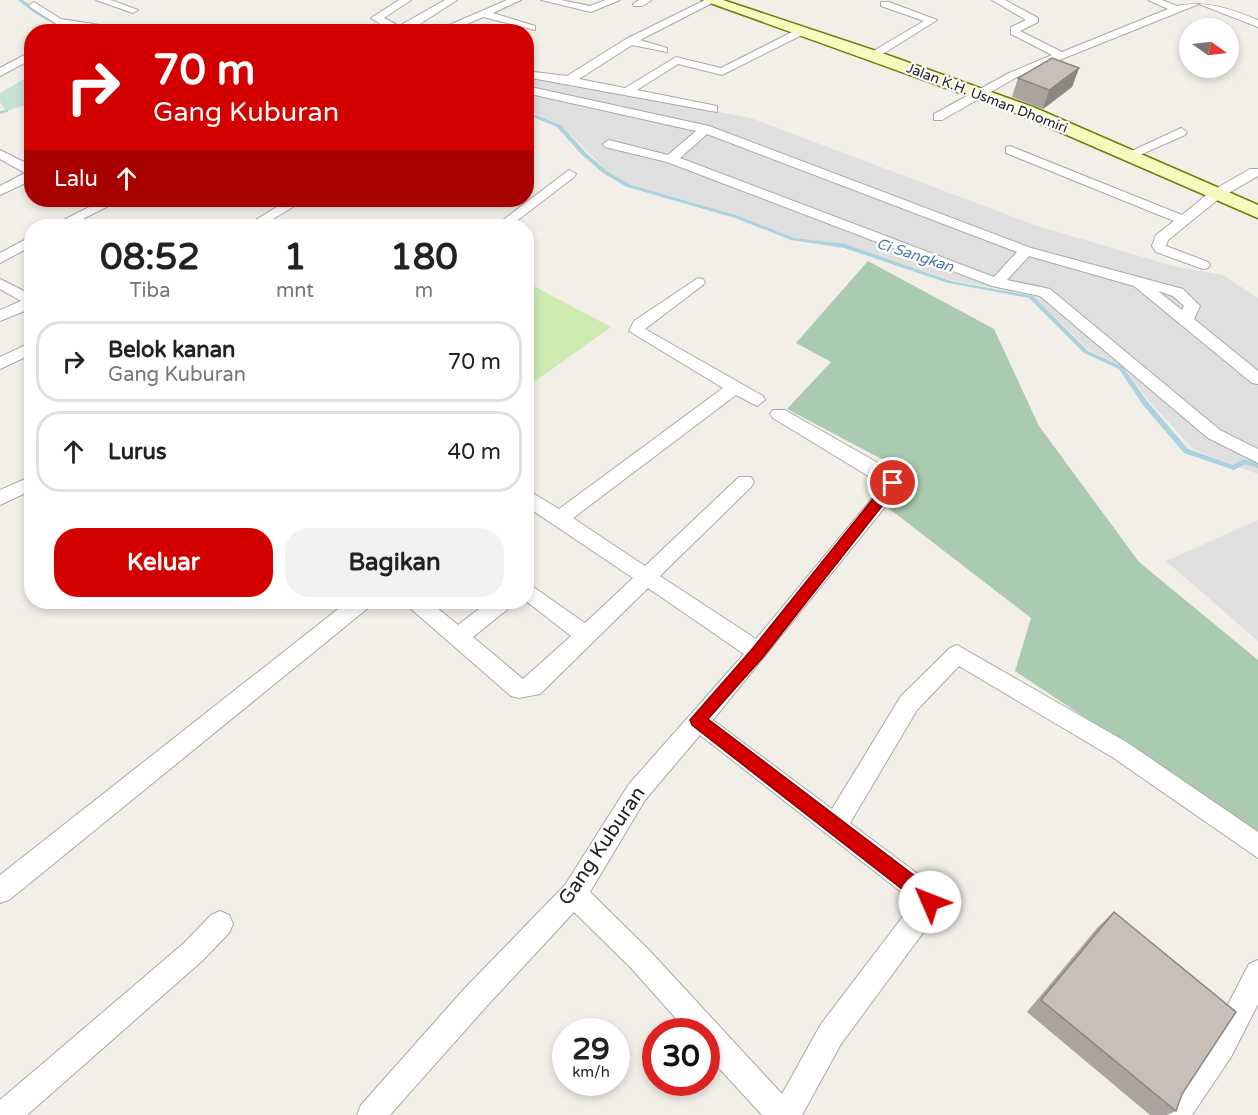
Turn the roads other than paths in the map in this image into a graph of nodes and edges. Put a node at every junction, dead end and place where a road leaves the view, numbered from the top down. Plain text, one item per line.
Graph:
1 (101, 0) edge
2 (406, 0) edge
3 (453, 0) edge
4 (516, 0) edge
5 (546, 0) edge
6 (615, 0) edge
7 (711, 0) edge
8 (997, 0) edge
9 (1153, 0) edge
10 (1201, 0) edge
11 (885, 4) dead end
12 (34, 5) dead end
13 (1176, 9) junction
14 (133, 10) dead end
15 (484, 14) junction
16 (62, 24) edge
17 (384, 24) edge
18 (413, 24) edge
19 (458, 24) edge
20 (518, 24) edge
21 (1258, 24) edge
22 (802, 31) junction
23 (630, 40) junction
24 (663, 50) dead end
25 (874, 55) junction
26 (1060, 55) junction
27 (24, 59) edge
28 (0, 73) edge
29 (534, 75) edge
30 (569, 80) junction
31 (534, 92) edge
32 (626, 92) junction
33 (978, 93) junction
34 (713, 109) dead end
35 (938, 117) dead end
36 (705, 129) junction
37 (1182, 132) dead end
38 (609, 144) dead end
39 (1010, 150) dead end
40 (648, 153) junction
41 (0, 154) edge
42 (1129, 155) junction
43 (671, 159) junction
44 (24, 168) edge
45 (1255, 172) dead end
46 (569, 174) dead end
47 (24, 178) edge
48 (754, 190) junction
49 (0, 191) edge
50 (1215, 195) junction
51 (534, 201) edge
52 (98, 207) edge
53 (285, 207) edge
54 (526, 207) edge
55 (1258, 212) edge
56 (73, 219) edge
57 (265, 219) edge
58 (511, 219) edge
59 (1184, 220) junction
60 (24, 245) edge
61 (1026, 251) junction
62 (0, 259) edge
63 (1203, 265) dead end
64 (698, 282) dead end
65 (0, 283) edge
66 (997, 283) junction
67 (24, 296) edge
68 (24, 305) edge
69 (0, 316) edge
70 (24, 351) edge
71 (0, 364) edge
72 (1258, 380) edge
73 (735, 387) junction
74 (757, 400) dead end
75 (779, 414) dead end
76 (1258, 457) edge
77 (746, 482) dead end
78 (24, 486) edge
79 (0, 498) edge
80 (534, 502) edge
81 (559, 519) junction
82 (648, 577) junction
83 (534, 596) edge
84 (352, 609) edge
85 (426, 609) edge
86 (493, 609) edge
87 (459, 636) junction
88 (587, 636) junction
89 (758, 652) junction
90 (698, 720) junction
91 (835, 825) junction
92 (1258, 846) edge
93 (0, 891) edge
94 (574, 894) junction
95 (220, 924) dead end
96 (1258, 973) edge
97 (694, 1018) edge
98 (720, 1047) edge
99 (5, 1115) edge
100 (371, 1115) edge
101 (784, 1115) edge
102 (1174, 1115) edge

1 - 14 street
2 - 17 street
3 - 18 street
4 - 15 street
5 - 6 street
7 - 22 main road, Jalan K.H. Usman Dhomiri
7 - 23 street
8 - 26 street
9 - 13 street
10 - 13 street
10 - 21 street
11 - 25 street
12 - 16 street
13 - 26 street
15 - 19 street
15 - 20 street
22 - 25 main road, Jalan K.H. Usman Dhomiri
22 - 32 street
23 - 24 street
23 - 30 street
25 - 33 main road, Jalan K.H. Usman Dhomiri
26 - 33 street
27 - 28 street
29 - 30 street
30 - 32 street
31 - 36 street
32 - 34 street
33 - 35 street
33 - 42 main road, Jalan K.H. Usman Dhomiri
36 - 43 street
36 - 61 street
37 - 42 street
38 - 40 street
39 - 59 street
40 - 43 street
40 - 48 street
41 - 44 street
42 - 50 main road, Jalan K.H. Usman Dhomiri
43 - 48 street
45 - 50 street
46 - 51 street
47 - 49 street
48 - 66 street
50 - 55 main road, Jalan K.H. Usman Dhomiri
50 - 59 street
52 - 56 street
53 - 57 street
54 - 58 street
59 - 63 street
60 - 62 street
61 - 66 street
61 - 72 street
64 - 73 street
65 - 67 street
66 - 76 street
68 - 69 street
70 - 71 street
73 - 74 street
73 - 81 street
75 - 89 street, Gang Kuburan
77 - 82 street
78 - 79 street
80 - 81 street
81 - 82 street
82 - 88 street
82 - 89 street
83 - 88 street
84 - 93 street
85 - 87 street
86 - 87 street
87 - 88 street
89 - 90 street, Gang Kuburan
90 - 91 street
90 - 94 street, Gang Kuburan
91 - 92 street
91 - 101 street
94 - 97 street
94 - 100 street, Gang Kuburan
95 - 99 street
96 - 102 street
98 - 101 street

